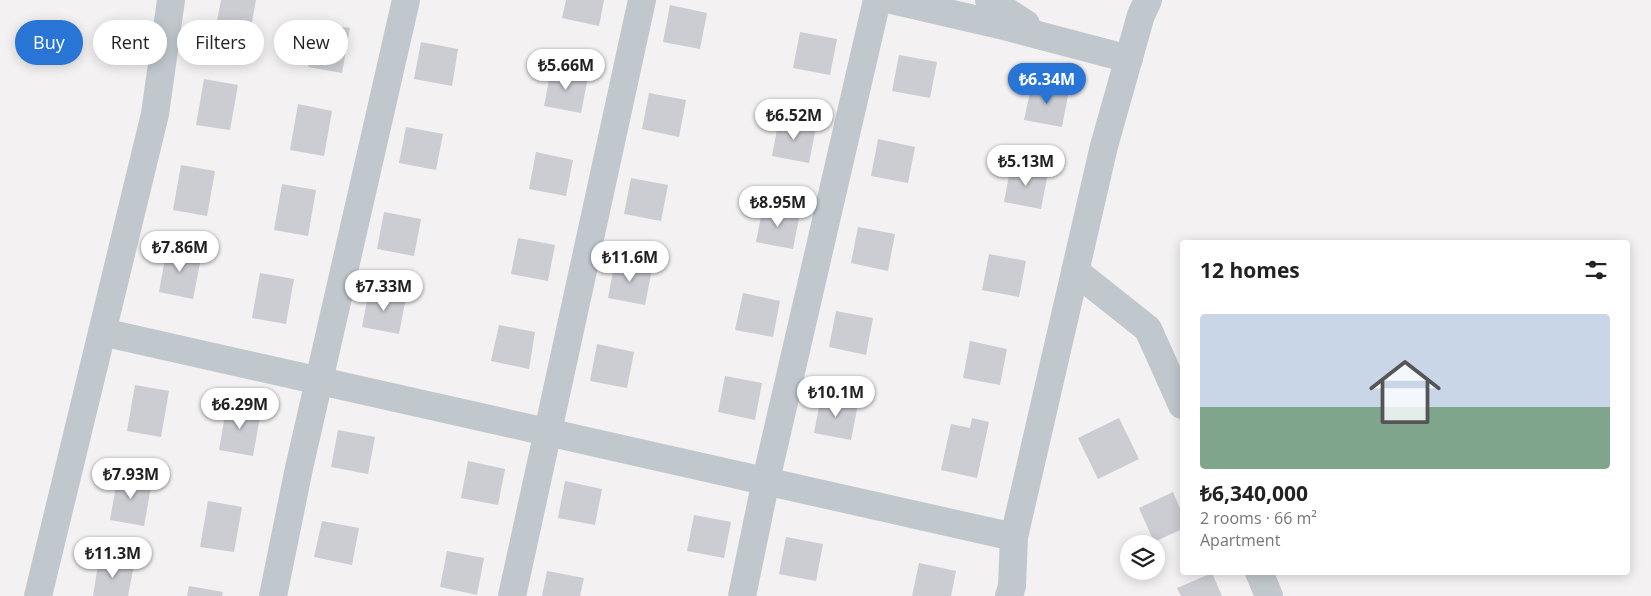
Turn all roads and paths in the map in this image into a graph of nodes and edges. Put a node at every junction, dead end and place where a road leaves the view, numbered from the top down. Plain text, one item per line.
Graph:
1 (171, 0) edge
2 (406, 0) edge
3 (642, 0) edge
4 (877, 0) edge
5 (892, 0) edge
6 (989, 0) edge
7 (1148, 0) edge
8 (1044, 36) junction
9 (1129, 59) junction
10 (1075, 271) junction
11 (102, 332) junction
12 (319, 379) junction
13 (1180, 401) edge
14 (546, 430) junction
15 (766, 480) junction
16 (1014, 537) junction
17 (1260, 575) edge
18 (1013, 593) edge
19 (38, 596) edge
20 (273, 596) edge
21 (512, 596) edge
22 (742, 596) edge
23 (1269, 596) edge

1 - 11 street
2 - 12 street
3 - 14 street
4 - 15 street
5 - 8 street
6 - 8 street
7 - 9 street
8 - 9 street
9 - 10 street
10 - 13 street
10 - 16 street
11 - 12 street
11 - 19 street
12 - 14 street
12 - 20 street
14 - 15 street
14 - 21 street
15 - 16 street
15 - 22 street
16 - 18 street
17 - 23 street

